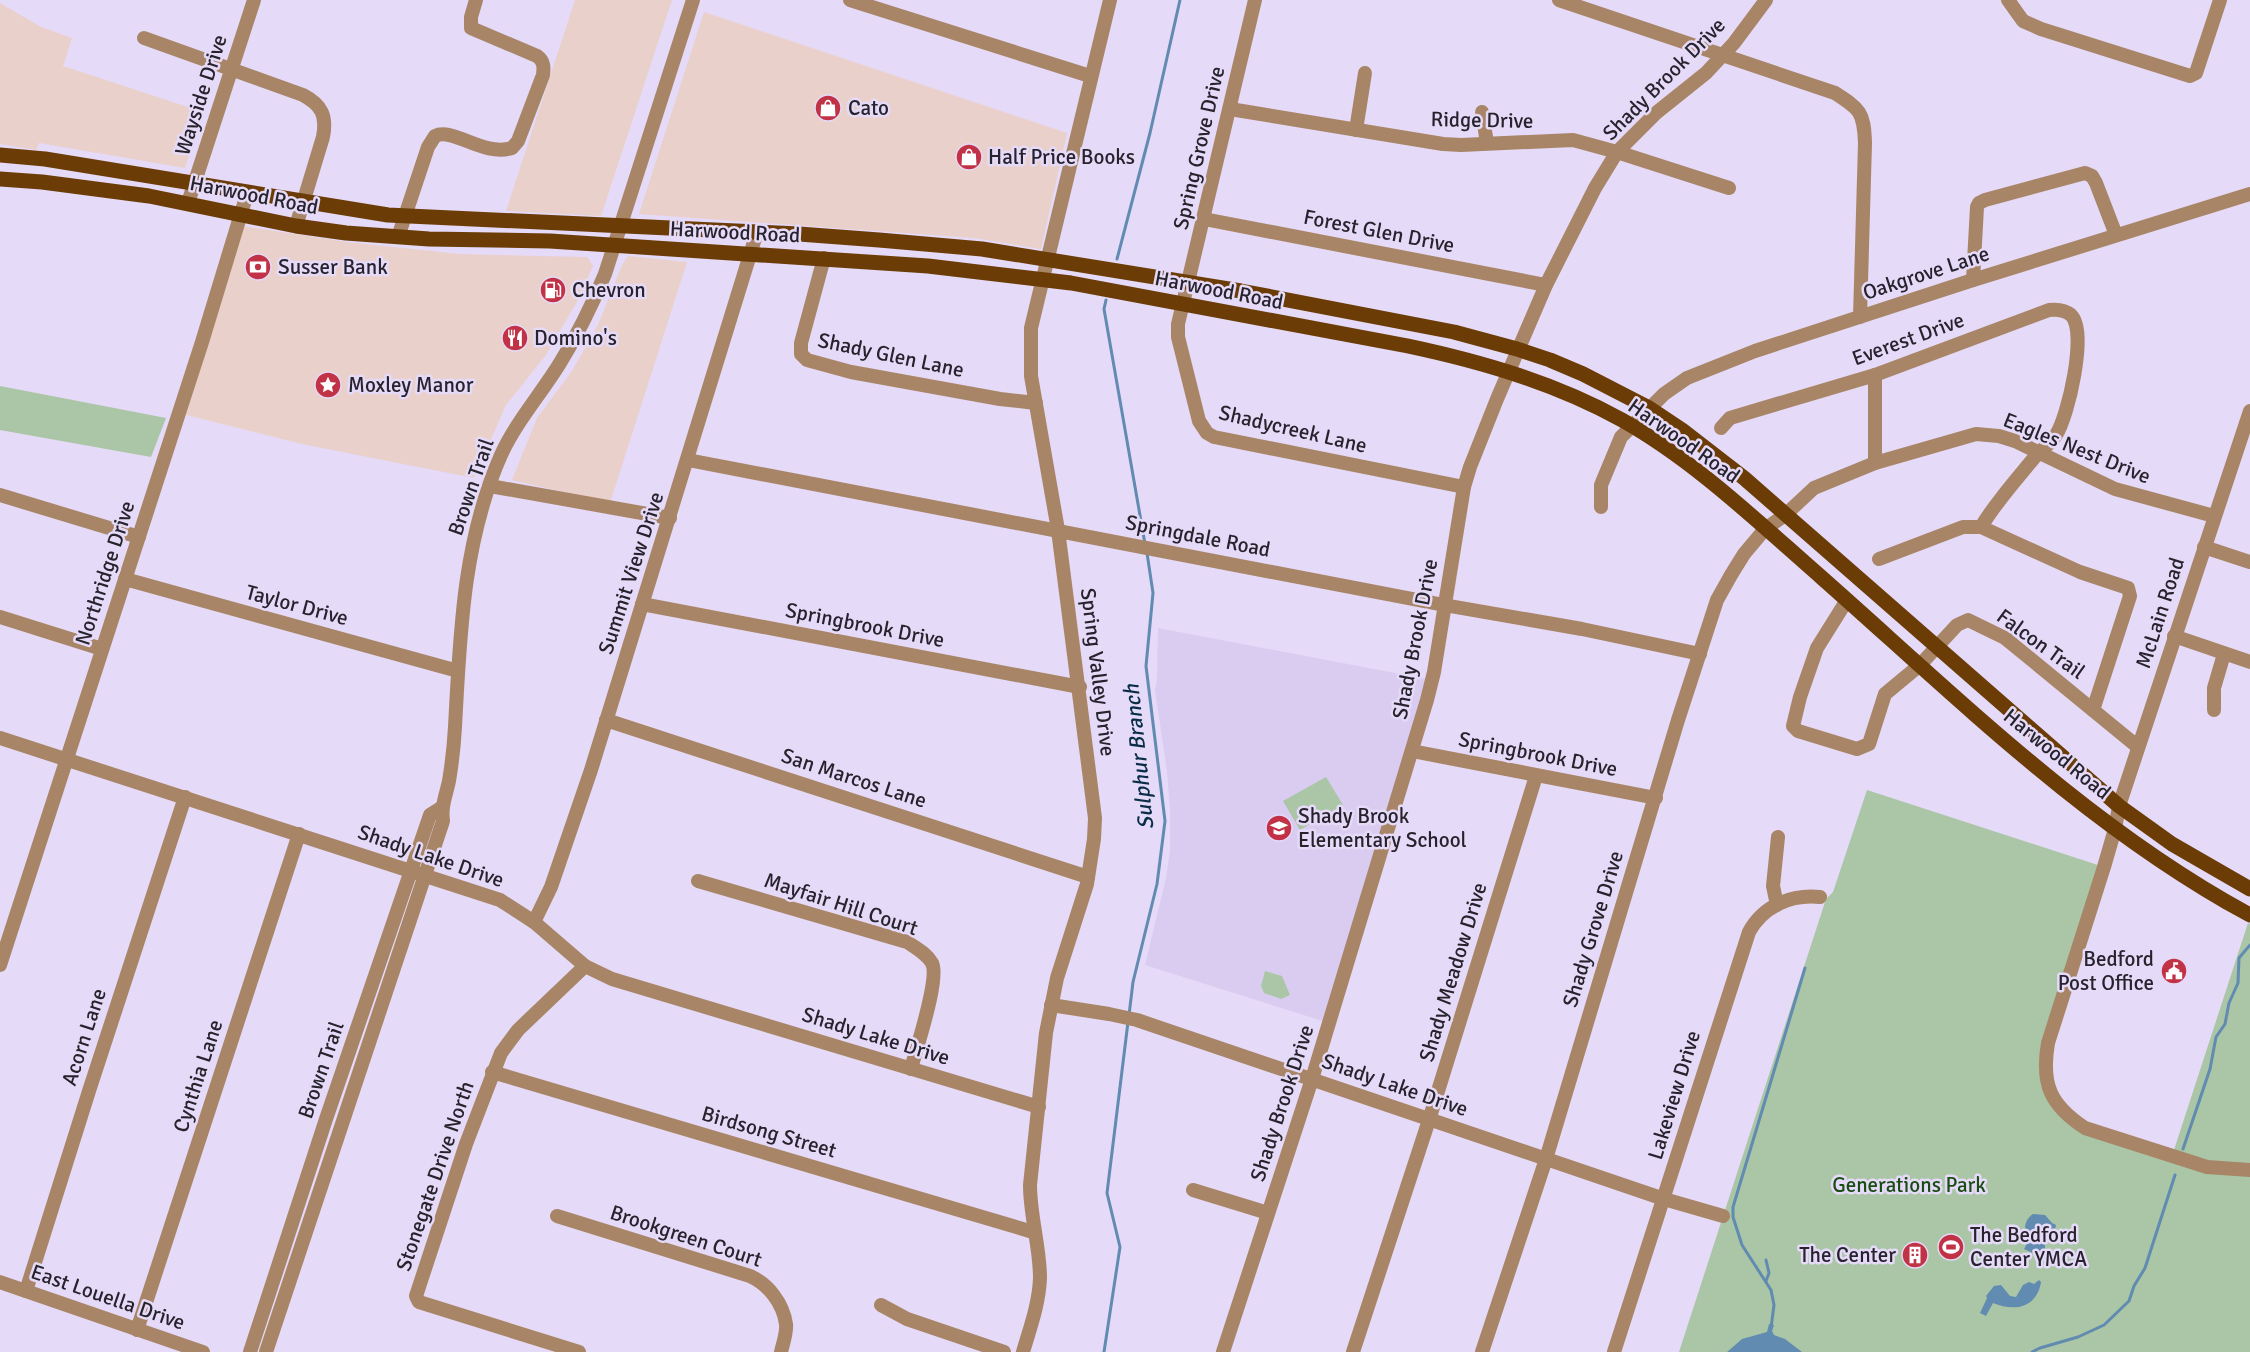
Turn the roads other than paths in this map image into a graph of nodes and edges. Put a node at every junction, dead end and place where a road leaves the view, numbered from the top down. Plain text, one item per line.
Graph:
1 (254, 0) edge
2 (476, 0) edge
3 (693, 0) edge
4 (850, 0) edge
5 (1110, 0) edge
6 (1255, 0) edge
7 (1559, 0) edge
8 (1766, 0) edge
9 (2008, 0) edge
10 (2220, 0) edge
11 (144, 38) dead end
12 (1723, 56) junction
13 (232, 70) junction
14 (1365, 73) dead end
15 (1090, 76) junction
16 (1230, 109) junction
17 (1482, 112) dead end
18 (1356, 130) junction
19 (1488, 143) junction
20 (1617, 152) junction
21 (0, 155) edge
22 (0, 179) edge
23 (194, 185) junction
24 (1729, 188) dead end
25 (247, 194) junction
26 (2250, 194) edge
27 (303, 202) junction
28 (188, 203) junction
29 (241, 214) junction
30 (405, 217) junction
31 (1204, 219) junction
32 (296, 225) junction
33 (621, 227) junction
34 (757, 232) junction
35 (2116, 235) junction
36 (398, 237) junction
37 (615, 246) junction
38 (751, 254) junction
39 (824, 258) junction
40 (1046, 259) junction
41 (1041, 280) junction
42 (1973, 280) junction
43 (1189, 282) junction
44 (1546, 285) junction
45 (1182, 304) junction
46 (1860, 317) junction
47 (1517, 349) junction
48 (1508, 371) junction
49 (1875, 375) junction
50 (1036, 403) junction
51 (1649, 408) junction
52 (2250, 411) edge
53 (1632, 426) junction
54 (1721, 428) dead end
55 (2243, 451) edge
56 (2039, 453) junction
57 (688, 460) junction
58 (1875, 463) junction
59 (489, 486) junction
60 (1464, 487) junction
61 (0, 495) edge
62 (1601, 507) dead end
63 (1785, 515) junction
64 (2214, 516) junction
65 (670, 518) junction
66 (1981, 527) junction
67 (1765, 529) junction
68 (1058, 530) junction
69 (138, 537) junction
70 (2204, 547) junction
71 (1880, 559) dead end
72 (2250, 562) edge
73 (125, 579) junction
74 (1847, 600) junction
75 (642, 604) junction
76 (1444, 605) junction
77 (0, 617) edge
78 (2174, 636) junction
79 (1936, 647) junction
80 (102, 649) junction
81 (1700, 654) junction
82 (2224, 654) junction
83 (2250, 662) edge
84 (1920, 665) junction
85 (458, 671) junction
86 (1080, 687) junction
87 (2094, 710) junction
88 (2214, 710) dead end
89 (606, 720) junction
90 (0, 738) edge
91 (2138, 747) junction
92 (1412, 751) junction
93 (67, 759) junction
94 (1536, 776) junction
95 (185, 797) junction
96 (1656, 798) junction
97 (2119, 806) junction
98 (441, 808) junction
99 (2115, 829) junction
100 (299, 834) junction
101 (1778, 837) dead end
102 (412, 871) junction
103 (426, 875) junction
104 (1088, 877) junction
105 (698, 881) dead end
106 (2250, 889) edge
107 (1820, 897) dead end
108 (1777, 905) junction
109 (2250, 915) edge
110 (534, 922) junction
111 (0, 965) edge
112 (585, 966) junction
113 (1051, 1005) junction
114 (911, 1069) junction
115 (492, 1072) junction
116 (1312, 1079) junction
117 (1039, 1107) junction
118 (326, 1119) junction
119 (1429, 1120) junction
120 (342, 1124) junction
121 (1546, 1159) junction
122 (2250, 1170) edge
123 (1193, 1190) dead end
124 (1664, 1199) junction
125 (1268, 1213) junction
126 (557, 1216) dead end
127 (1723, 1216) dead end
128 (1033, 1232) junction
129 (0, 1282) edge
130 (26, 1291) junction
131 (881, 1305) dead end
132 (137, 1330) junction
133 (203, 1352) edge
134 (250, 1352) edge
135 (266, 1352) edge
136 (579, 1352) edge
137 (781, 1352) edge
138 (1004, 1352) edge
139 (1023, 1352) edge
140 (1223, 1352) edge
141 (1353, 1352) edge
142 (1482, 1352) edge
143 (1614, 1352) edge

1 - 13 street, Wayside Drive
2 - 30 street
3 - 33 street, Brown Trail
4 - 15 street
5 - 15 street, Spring Valley Drive
6 - 16 street, Spring Grove Drive
7 - 12 street
8 - 12 street, Shady Brook Drive
9 - 10 street
11 - 13 street
12 - 20 street, Shady Brook Drive
12 - 46 street
13 - 23 street, Wayside Drive
13 - 27 street
14 - 18 street
15 - 40 street, Spring Valley Drive
16 - 18 street, Ridge Drive
16 - 31 street, Spring Grove Drive
17 - 19 street
18 - 19 street, Ridge Drive
19 - 20 street, Ridge Drive
20 - 24 street, Ridge Drive
20 - 44 street, Shady Brook Drive
21 - 23 main road, Harwood Road
22 - 28 main road, Harwood Road
23 - 25 main road, Harwood Road
23 - 28 street, Wayside Drive
25 - 27 main road, Harwood Road
25 - 29 street, Northridge Drive
26 - 35 street, Oakgrove Lane
27 - 30 main road, Harwood Road
27 - 32 street
28 - 29 main road, Harwood Road
29 - 32 main road, Harwood Road
29 - 69 street, Northridge Drive
30 - 33 main road, Harwood Road
30 - 36 street
31 - 43 street, Spring Grove Drive
31 - 44 street, Forest Glen Drive
32 - 36 main road, Harwood Road
33 - 34 main road, Harwood Road
33 - 37 street, Brown Trail
34 - 38 street, Summit View Drive
34 - 40 main road, Harwood Road
35 - 42 street, Oakgrove Lane
35 - 42 street
36 - 37 main road, Harwood Road
37 - 38 main road, Harwood Road
37 - 59 street, Brown Trail
38 - 39 main road, Harwood Road
38 - 57 street, Summit View Drive
39 - 41 main road, Harwood Road
39 - 50 street, Shady Glen Lane
40 - 41 street, Spring Valley Drive
40 - 43 main road, Harwood Road
41 - 45 main road, Harwood Road
41 - 50 street, Spring Valley Drive
42 - 46 street, Oakgrove Lane
43 - 45 street, Spring Grove Drive
43 - 47 main road, Harwood Road
44 - 47 street, Shady Brook Drive
45 - 48 main road, Harwood Road
45 - 60 street, Shadycreek Lane
46 - 51 street, Oakgrove Lane
47 - 48 street, Shady Brook Drive
47 - 51 main road, Harwood Road
48 - 53 main road, Harwood Road
48 - 60 street, Shady Brook Drive
49 - 54 street, Everest Drive
49 - 56 street, Everest Drive
49 - 58 street
50 - 68 street, Spring Valley Drive
51 - 53 street, Oakgrove Lane
51 - 63 main road, Harwood Road
52 - 55 street, McLain Road
53 - 62 street, Oakgrove Lane
53 - 67 main road, Harwood Road
55 - 64 street, McLain Road
56 - 58 street, Eagles Nest Drive
56 - 64 street, Eagles Nest Drive
56 - 66 street, Everest Drive
57 - 65 street, Summit View Drive
57 - 68 street, Springdale Road
58 - 63 street, Eagles Nest Drive
59 - 65 street
59 - 85 street, Brown Trail
60 - 76 street, Shady Brook Drive
61 - 69 street
63 - 67 street, Eagles Nest Drive
63 - 79 main road, Harwood Road
64 - 70 street, McLain Road
65 - 75 street, Summit View Drive
66 - 71 street
66 - 87 street
67 - 74 main road, Harwood Road
67 - 81 street, Shady Grove Drive
68 - 76 street, Springdale Road
68 - 86 street, Spring Valley Drive
69 - 73 street, Northridge Drive
70 - 72 street
70 - 78 street, McLain Road
73 - 80 street, Northridge Drive
73 - 85 street, Taylor Drive
74 - 84 main road, Harwood Road
74 - 84 street, Falcon Trail
75 - 86 street, Springbrook Drive
75 - 89 street, Summit View Drive
76 - 81 street, Springdale Road
76 - 92 street, Shady Brook Drive
77 - 80 street
78 - 82 street
78 - 91 street, McLain Road
79 - 84 street, Falcon Trail
79 - 87 street, Falcon Trail
79 - 97 main road, Harwood Road
80 - 93 street, Northridge Drive
81 - 96 street, Shady Grove Drive
82 - 83 street
82 - 88 street
84 - 99 main road, Harwood Road
85 - 98 street, Brown Trail
86 - 104 street, Spring Valley Drive
87 - 91 street, Falcon Trail
89 - 104 street, San Marcos Lane
89 - 110 street, Summit View Drive
90 - 93 street, Shady Lake Drive
91 - 97 street, McLain Road
92 - 94 street, Springbrook Drive
92 - 116 street, Shady Brook Drive
93 - 95 street, Shady Lake Drive
93 - 111 street, Northridge Drive
94 - 96 street, Springbrook Drive
94 - 119 street, Shady Meadow Drive
95 - 100 street, Shady Lake Drive
95 - 130 street, Acorn Lane
96 - 121 street, Shady Grove Drive
97 - 99 street, McLain Road
97 - 106 main road, Harwood Road
98 - 102 street, Brown Trail
98 - 103 street, Brown Trail
99 - 109 main road, Harwood Road
99 - 122 street, McLain Road
100 - 102 street, Shady Lake Drive
100 - 132 street, Cynthia Lane
101 - 108 street
102 - 103 street, Shady Lake Drive
102 - 118 street, Brown Trail
103 - 110 street, Shady Lake Drive
103 - 120 street, Brown Trail
104 - 113 street, Spring Valley Drive
105 - 114 street, Mayfair Hill Court
107 - 108 street, Lakeview Drive
108 - 124 street, Lakeview Drive
110 - 112 street, Shady Lake Drive
112 - 114 street, Shady Lake Drive
112 - 115 street, Stonegate Drive North
113 - 116 street, Shady Lake Drive
113 - 117 street, Spring Valley Drive
114 - 117 street, Shady Lake Drive
115 - 128 street, Birdsong Street
115 - 136 street, Stonegate Drive North
116 - 119 street, Shady Lake Drive
116 - 125 street, Shady Brook Drive
117 - 128 street, Spring Valley Drive
118 - 120 street
118 - 134 street, Brown Trail
119 - 121 street, Shady Lake Drive
119 - 141 street, Shady Meadow Drive
120 - 135 street, Brown Trail
121 - 124 street, Shady Lake Drive
121 - 142 street, Shady Grove Drive
123 - 125 street
124 - 127 street, Shady Lake Drive
124 - 143 street, Lakeview Drive
125 - 140 street, Shady Brook Drive
126 - 137 street, Brookgreen Court
128 - 139 street, Spring Valley Drive
129 - 130 street, East Louella Drive
130 - 132 street, East Louella Drive
131 - 138 street
132 - 133 street, East Louella Drive

